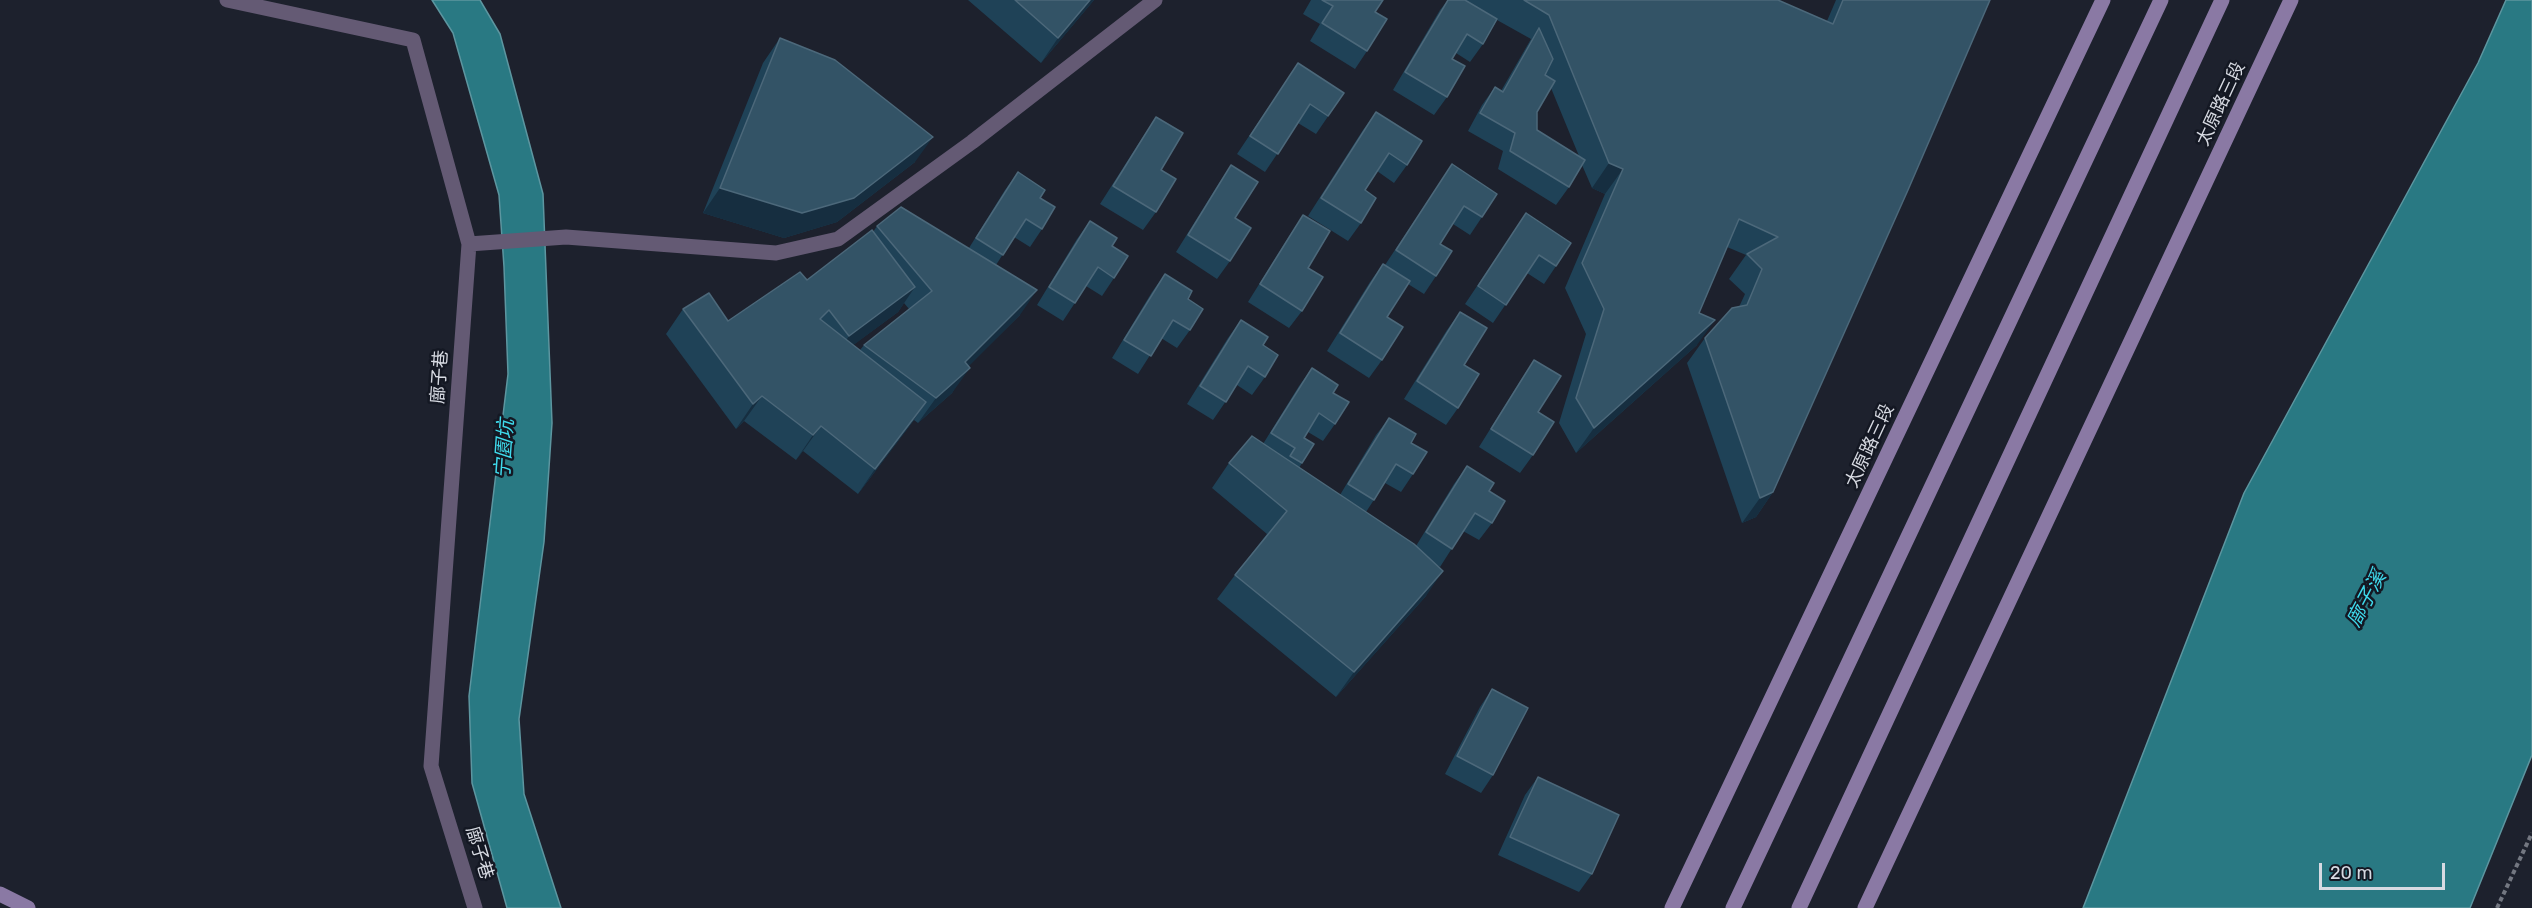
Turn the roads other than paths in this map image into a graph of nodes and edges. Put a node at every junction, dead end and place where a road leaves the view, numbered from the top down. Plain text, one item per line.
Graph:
1 (226, 0) edge
2 (1155, 0) edge
3 (2103, 0) edge
4 (2161, 0) edge
5 (2222, 0) edge
6 (2291, 0) edge
7 (469, 244) junction
8 (0, 894) edge
9 (28, 908) edge
10 (476, 908) edge
11 (1672, 908) edge
12 (1733, 908) edge
13 (1799, 908) edge
14 (1865, 908) edge

1 - 7 lane, 廍子巷
2 - 7 lane
3 - 11 main road, 太原路三段
4 - 12 main road
5 - 13 main road
6 - 14 main road, 太原路三段
7 - 10 lane, 廍子巷
8 - 9 main road

